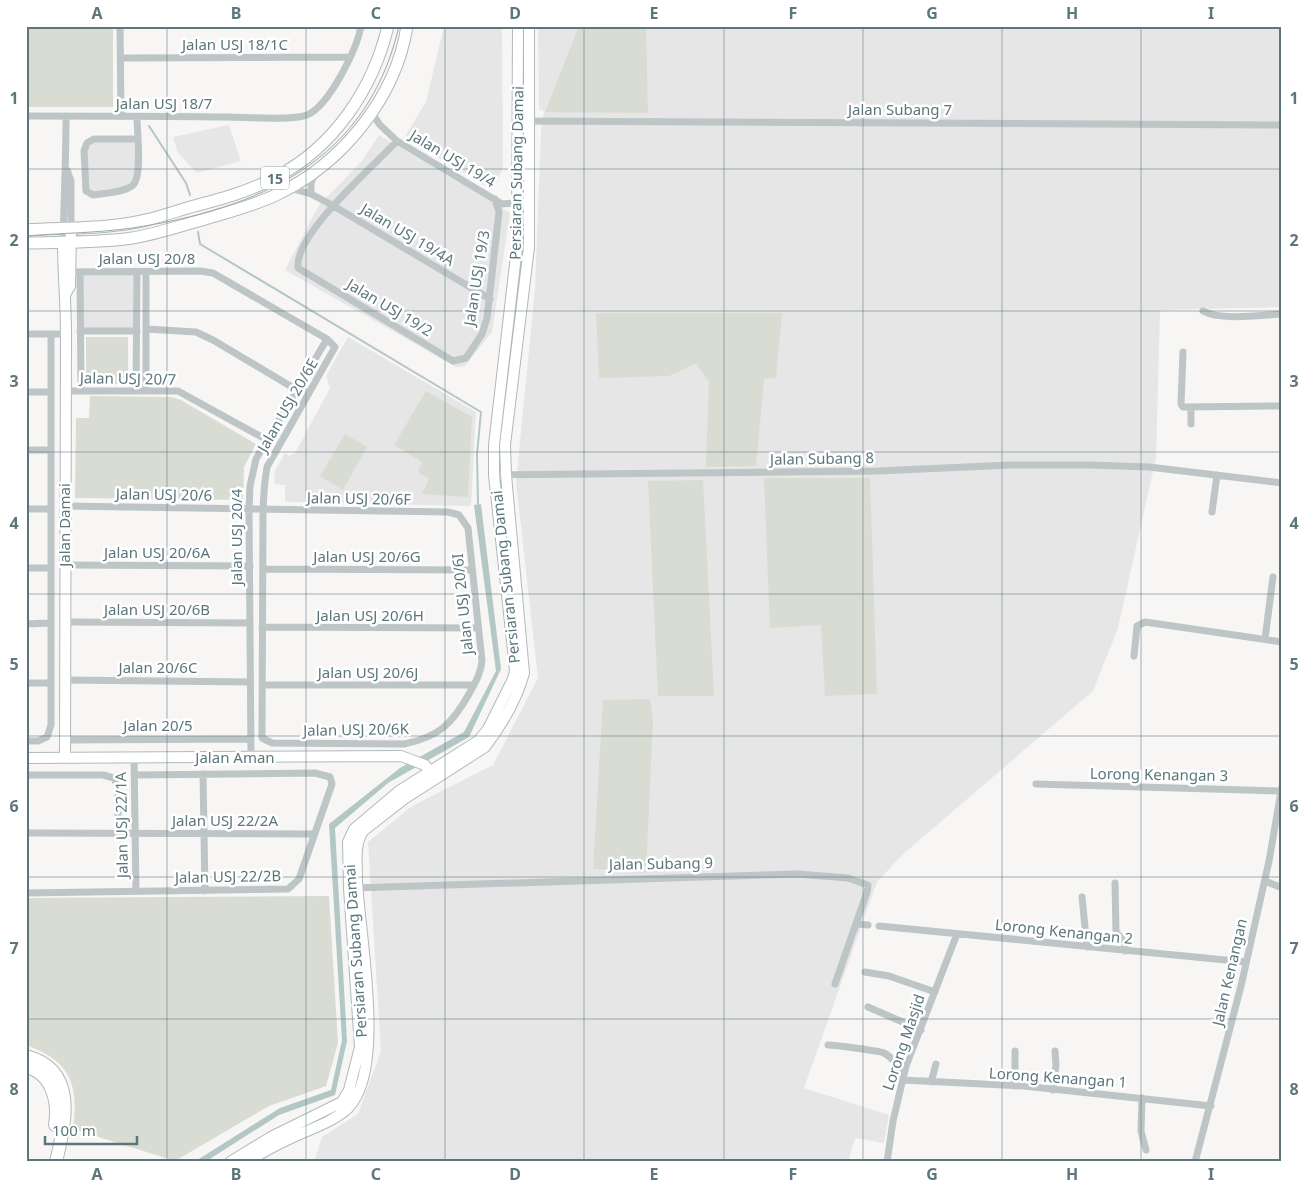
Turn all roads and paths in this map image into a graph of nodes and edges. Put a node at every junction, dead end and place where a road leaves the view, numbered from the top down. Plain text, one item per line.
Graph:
1 (120, 26) edge
2 (361, 26) edge
3 (388, 26) edge
4 (407, 26) edge
5 (518, 26) edge
6 (529, 26) edge
7 (350, 57) junction
8 (120, 58) junction
9 (374, 109) junction
10 (26, 116) edge
11 (66, 116) junction
12 (121, 116) junction
13 (138, 116) junction
14 (518, 121) junction
15 (529, 121) junction
16 (1282, 125) edge
17 (138, 139) junction
18 (397, 141) junction
19 (320, 168) junction
20 (66, 170) junction
21 (290, 188) junction
22 (518, 192) junction
23 (311, 194) junction
24 (495, 199) junction
25 (332, 205) junction
26 (71, 209) junction
27 (88, 227) junction
28 (67, 228) junction
29 (26, 230) edge
30 (67, 242) junction
31 (26, 243) edge
32 (75, 272) junction
33 (137, 272) junction
34 (146, 272) junction
35 (66, 293) junction
36 (490, 299) junction
37 (1203, 311) dead end
38 (1282, 314) edge
39 (146, 330) junction
40 (80, 331) junction
41 (137, 331) junction
42 (26, 334) edge
43 (51, 334) junction
44 (66, 334) junction
45 (327, 339) junction
46 (1183, 352) dead end
47 (466, 358) joint
48 (81, 390) junction
49 (136, 390) junction
50 (146, 390) junction
51 (297, 390) junction
52 (65, 391) junction
53 (26, 392) edge
54 (51, 392) junction
55 (1282, 406) edge
56 (1187, 408) junction
57 (1191, 424) dead end
58 (268, 440) junction
59 (26, 450) edge
60 (51, 450) junction
61 (494, 475) junction
62 (506, 475) junction
63 (1217, 475) junction
64 (1282, 483) edge
65 (64, 506) junction
66 (26, 510) edge
67 (50, 510) junction
68 (249, 510) junction
69 (263, 511) junction
70 (1212, 512) dead end
71 (454, 513) joint
72 (65, 566) junction
73 (250, 566) junction
74 (26, 568) edge
75 (50, 568) junction
76 (263, 569) junction
77 (472, 570) junction
78 (1273, 577) dead end
79 (65, 622) junction
80 (50, 623) junction
81 (250, 623) junction
82 (26, 624) edge
83 (262, 627) junction
84 (478, 628) junction
85 (1265, 639) junction
86 (1282, 642) edge
87 (1134, 656) dead end
88 (65, 680) junction
89 (250, 682) junction
90 (26, 683) edge
91 (51, 683) junction
92 (262, 685) junction
93 (474, 685) junction
94 (453, 720) joint
95 (262, 730) joint
96 (65, 740) junction
97 (250, 740) junction
98 (26, 741) edge
99 (251, 756) junction
100 (134, 757) junction
101 (26, 758) edge
102 (65, 758) junction
103 (431, 773) junction
104 (134, 774) junction
105 (203, 774) junction
106 (26, 775) edge
107 (1036, 784) dead end
108 (1281, 788) edge
109 (26, 833) edge
110 (135, 833) junction
111 (118, 834) junction
112 (204, 834) junction
113 (314, 834) junction
114 (1265, 881) junction
115 (1115, 883) dead end
116 (353, 888) junction
117 (1282, 888) edge
118 (136, 891) junction
119 (205, 891) junction
120 (26, 893) edge
121 (1082, 897) dead end
122 (857, 924) junction
123 (868, 925) dead end
124 (879, 926) dead end
125 (957, 934) junction
126 (1087, 947) junction
127 (1125, 951) junction
128 (1246, 962) junction
129 (865, 972) dead end
130 (834, 984) dead end
131 (935, 992) junction
132 (868, 1007) dead end
133 (921, 1030) junction
134 (828, 1045) dead end
135 (1015, 1051) dead end
136 (1055, 1051) dead end
137 (26, 1056) edge
138 (936, 1064) dead end
139 (26, 1066) edge
140 (905, 1071) junction
141 (902, 1080) junction
142 (931, 1082) junction
143 (1015, 1086) junction
144 (57, 1090) junction
145 (1053, 1090) junction
146 (1142, 1098) junction
147 (1211, 1106) junction
148 (1146, 1150) dead end
149 (47, 1162) edge
150 (56, 1162) edge
151 (230, 1162) edge
152 (247, 1162) edge
153 (887, 1162) edge
154 (1195, 1162) edge

1 - 8 street
2 - 7 street
3 - 27 main road, 15
4 - 9 main road, 15
5 - 14 street, Persiaran Subang Damai
6 - 15 street, Persiaran Subang Damai
7 - 8 street, Jalan USJ 18/1C
7 - 13 street, Jalan USJ 18/7
8 - 12 street
9 - 18 street, Jalan USJ 19/4
9 - 19 main road, 15
10 - 11 street, Jalan USJ 18/7
11 - 12 street, Jalan USJ 18/7
11 - 20 street
12 - 13 street, Jalan USJ 18/7
13 - 17 street
14 - 15 street, Jalan Subang 7
14 - 22 street, Persiaran Subang Damai
15 - 16 street, Jalan Subang 7
15 - 62 street, Persiaran Subang Damai
17 - 17 street
18 - 24 street, Jalan USJ 19/4
18 - 25 street
19 - 21 main road, 15
19 - 23 street
20 - 26 street
20 - 28 street
21 - 23 street, Jalan USJ 19/4A
21 - 30 main road, 15
22 - 24 street
22 - 61 street, Persiaran Subang Damai
23 - 25 street, Jalan USJ 19/4A
24 - 36 street, Jalan USJ 19/3
25 - 36 street, Jalan USJ 19/4A
25 - 47 street, Jalan USJ 19/2
26 - 27 street
26 - 28 street
27 - 28 main road, 15
28 - 29 main road, 15
28 - 30 street, Jalan Damai
30 - 31 main road, 15
30 - 32 street, Jalan Damai
30 - 35 street, Jalan Damai
32 - 33 street, Jalan USJ 20/8
32 - 35 street, Jalan Damai
32 - 40 street
33 - 34 street, Jalan USJ 20/8
33 - 41 street
34 - 39 street
34 - 45 street, Jalan USJ 20/8
35 - 44 street, Jalan Damai
36 - 47 street, Jalan USJ 19/3
37 - 38 street
39 - 50 street
39 - 51 street
40 - 41 street
40 - 48 street
41 - 49 street
42 - 43 street
43 - 44 street
43 - 54 street
44 - 52 street, Jalan Damai
45 - 51 street, Jalan USJ 20/4
45 - 69 street, Jalan USJ 20/6E
46 - 56 street
48 - 49 street, Jalan USJ 20/7
48 - 52 street, Jalan USJ 20/7
49 - 50 street, Jalan USJ 20/7
50 - 58 street, Jalan USJ 20/7
51 - 58 street, Jalan USJ 20/4
52 - 65 street, Jalan Damai
53 - 54 street
54 - 60 street
55 - 56 street
56 - 57 street
58 - 68 street, Jalan USJ 20/4
59 - 60 street
60 - 67 street
61 - 62 street, Jalan Subang 8
61 - 103 street, Persiaran Subang Damai
62 - 63 street, Jalan Subang 8
62 - 103 street, Persiaran Subang Damai
63 - 64 street, Jalan Subang 8
63 - 70 street
65 - 68 street, Jalan USJ 20/6
65 - 72 street, Jalan Damai
66 - 67 street
67 - 75 street
68 - 69 street, Jalan USJ 20/6
68 - 73 street, Jalan USJ 20/4
69 - 71 street, Jalan USJ 20/6F
69 - 76 street, Jalan USJ 20/6E
71 - 77 street, Jalan USJ 20/6I
72 - 73 street, Jalan USJ 20/6A
72 - 79 street, Jalan Damai
73 - 81 street, Jalan USJ 20/4
74 - 75 street
75 - 80 street
76 - 77 street, Jalan USJ 20/6G
76 - 83 street, Jalan USJ 20/6E
77 - 84 street, Jalan USJ 20/6I
78 - 85 street
79 - 81 street, Jalan USJ 20/6B
79 - 88 street, Jalan Damai
80 - 82 street
80 - 91 street
81 - 89 street, Jalan USJ 20/4
83 - 84 street, Jalan USJ 20/6H
83 - 92 street, Jalan USJ 20/6E
84 - 93 street, Jalan USJ 20/6I
85 - 86 street
85 - 87 street
88 - 89 street, Jalan 20/6C
88 - 96 street, Jalan Damai
89 - 97 street, Jalan USJ 20/4
90 - 91 street
91 - 98 street
92 - 93 street, Jalan USJ 20/6J
92 - 95 street, Jalan USJ 20/6E
93 - 94 street, Jalan USJ 20/6I
94 - 95 street, Jalan USJ 20/6K
96 - 97 street, Jalan 20/5
96 - 102 street, Jalan Damai
97 - 99 street, Jalan USJ 20/4
99 - 100 street, Jalan Aman
99 - 103 street, Jalan Aman
100 - 102 street, Jalan Aman
100 - 104 street, Jalan USJ 22/1A
101 - 102 street, Jalan Aman
103 - 116 street, Persiaran Subang Damai
104 - 105 street
104 - 110 street, Jalan USJ 22/1A
105 - 112 street
105 - 113 street, Jalan USJ 22/2B
106 - 111 street
107 - 108 street, Lorong Kenangan 3
108 - 114 street, Jalan Kenangan
109 - 111 street, Jalan USJ 22/2A
110 - 111 street, Jalan USJ 22/2A
110 - 112 street, Jalan USJ 22/2A
110 - 118 street, Jalan USJ 22/1A
112 - 113 street, Jalan USJ 22/2A
112 - 119 street
113 - 119 street, Jalan USJ 22/2B
114 - 117 street
114 - 128 street, Jalan Kenangan
115 - 127 street
116 - 122 street, Jalan Subang 9
116 - 151 street, Persiaran Subang Damai
116 - 152 street, Persiaran Subang Damai
118 - 119 street, Jalan USJ 22/2B
118 - 120 street, Jalan USJ 22/2B
121 - 126 street
122 - 123 street
122 - 130 street, Jalan Subang 9
124 - 125 street, Lorong Kenangan 2
125 - 126 street, Lorong Kenangan 2
125 - 131 street, Lorong Masjid
126 - 127 street, Lorong Kenangan 2
127 - 128 street, Lorong Kenangan 2
128 - 147 street, Jalan Kenangan
129 - 131 street
131 - 133 street, Lorong Masjid
132 - 133 street
133 - 140 street, Lorong Masjid
134 - 140 street
135 - 143 street
136 - 145 street
137 - 144 highway
138 - 142 street
139 - 144 highway
140 - 141 street, Lorong Masjid
141 - 142 street, Lorong Kenangan 1
141 - 153 street, Lorong Masjid
142 - 143 street, Lorong Kenangan 1
143 - 145 street, Lorong Kenangan 1
144 - 149 highway
144 - 150 highway
145 - 146 street, Lorong Kenangan 1
146 - 147 street, Lorong Kenangan 1
146 - 148 street
147 - 154 street, Jalan Kenangan

